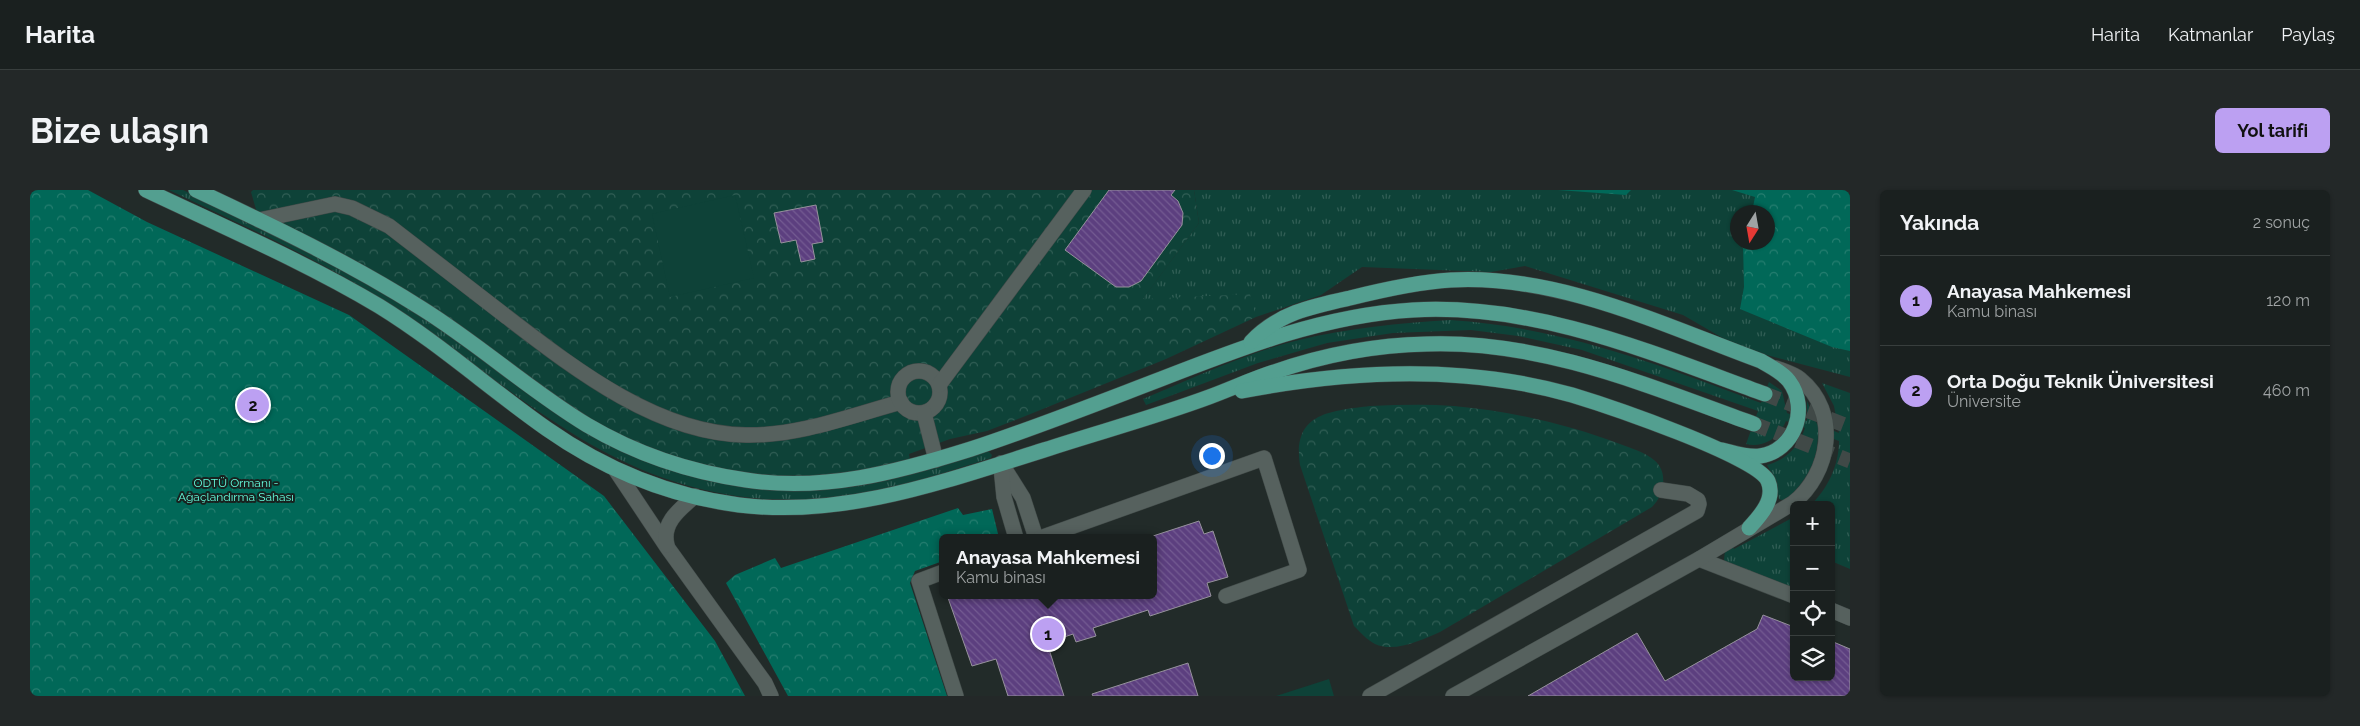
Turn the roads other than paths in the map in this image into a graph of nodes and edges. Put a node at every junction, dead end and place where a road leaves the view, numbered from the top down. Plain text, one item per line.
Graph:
1 (146, 190) edge
2 (196, 190) edge
3 (1084, 190) edge
4 (259, 220) junction
5 (1248, 345) junction
6 (1761, 361) junction
7 (941, 379) junction
8 (1765, 394) tunnel mouth
9 (1208, 398) junction
10 (901, 402) junction
11 (924, 412) junction
12 (1754, 424) tunnel mouth
13 (993, 441) junction
14 (1722, 450) junction
15 (936, 460) junction
16 (1001, 464) junction
17 (616, 469) junction
18 (1661, 490) dead end
19 (695, 496) junction
20 (1749, 528) junction
21 (1015, 534) edge
22 (1035, 534) edge
23 (1051, 534) edge
24 (667, 547) junction
25 (1699, 559) junction
26 (939, 574) edge
27 (1790, 594) edge
28 (1226, 596) dead end
29 (1835, 612) edge
30 (1850, 618) edge
31 (771, 696) edge
32 (956, 696) edge
33 (1370, 696) edge
34 (1453, 696) edge

1 - 17 main road
2 - 4 main road
3 - 7 street
4 - 10 street
4 - 15 main road
5 - 6 main road
5 - 8 main road
5 - 13 main road
6 - 14 main road
6 - 20 street
7 - 10 street
7 - 11 street
9 - 12 main road
9 - 14 main road
9 - 16 main road
10 - 11 street
11 - 15 street
13 - 15 main road
13 - 16 main road
14 - 20 main road
16 - 19 main road
16 - 21 street
16 - 22 street
17 - 19 main road
17 - 24 street
18 - 33 street
19 - 24 street
20 - 25 street
23 - 28 street
24 - 31 street
25 - 27 street
25 - 34 street
26 - 32 street
29 - 30 street

